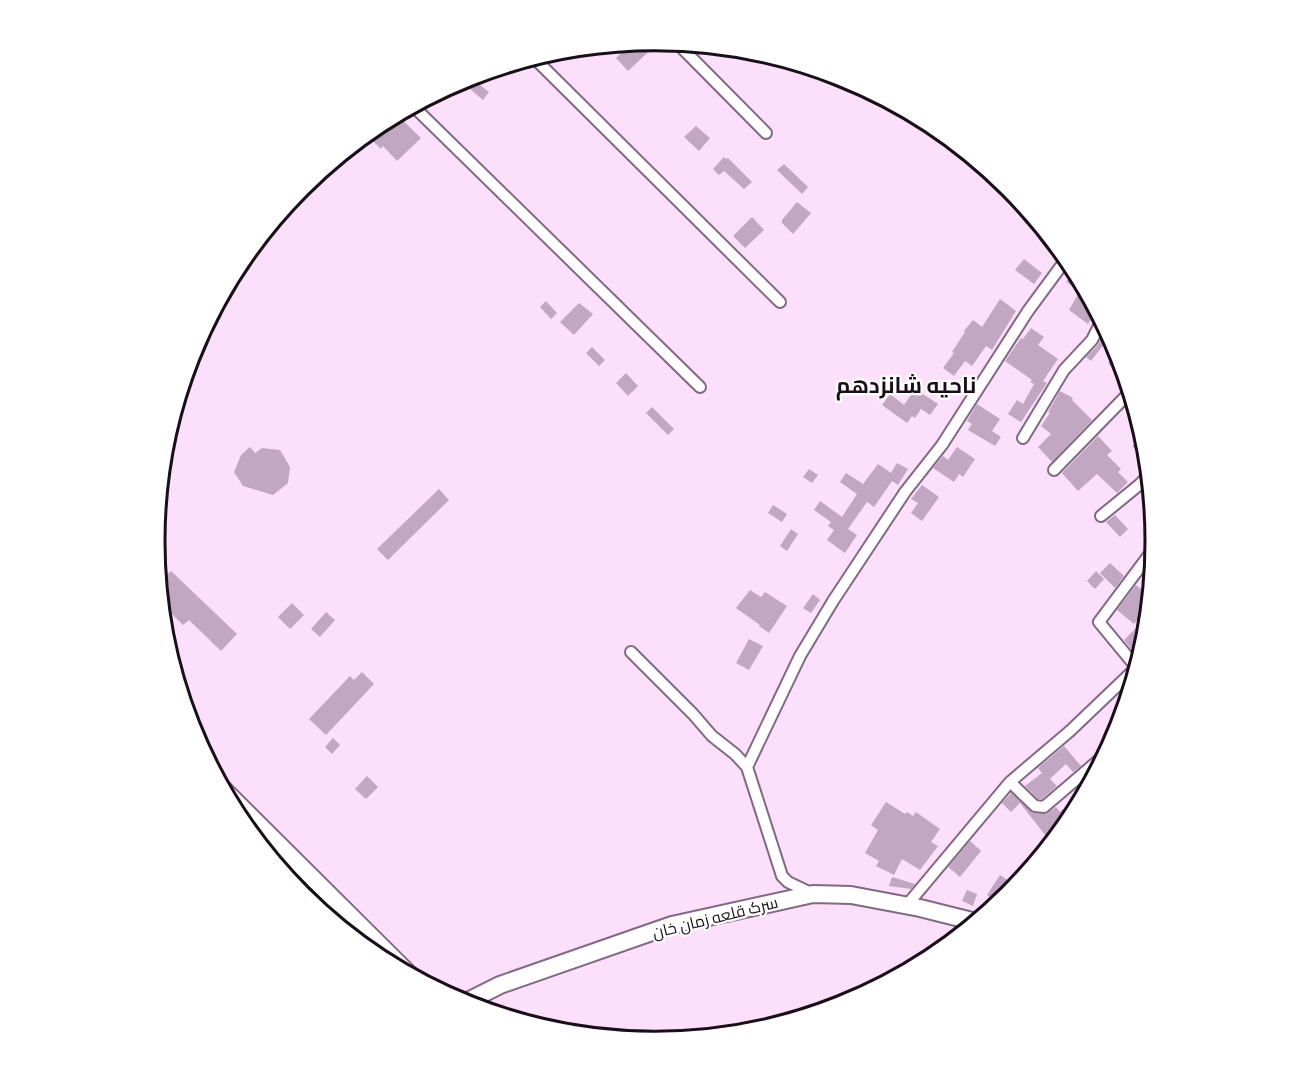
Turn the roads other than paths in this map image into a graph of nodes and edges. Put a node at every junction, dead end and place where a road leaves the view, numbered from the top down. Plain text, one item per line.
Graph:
1 (685, 52) edge
2 (541, 65) edge
3 (419, 112) edge
4 (766, 133) dead end
5 (1060, 267) edge
6 (780, 302) dead end
7 (1097, 330) edge
8 (700, 387) dead end
9 (1124, 399) edge
10 (1023, 438) dead end
11 (1054, 470) dead end
12 (1142, 482) edge
13 (1101, 516) dead end
14 (1144, 561) edge
15 (631, 652) dead end
16 (1130, 660) edge
17 (1125, 680) edge
18 (747, 767) junction
19 (1088, 769) edge
20 (1010, 782) junction
21 (250, 816) edge
22 (813, 894) junction
23 (907, 905) junction
24 (966, 919) edge
25 (383, 948) edge
26 (476, 997) edge

1 - 4 street
2 - 6 street
3 - 8 street
5 - 18 street
7 - 10 street
9 - 11 street
12 - 13 street
14 - 16 street
15 - 18 street
17 - 20 street
18 - 22 street
19 - 20 street
20 - 23 street
21 - 25 street
22 - 23 street, سرک قلعه زمان خان
22 - 26 street, سرک قلعه زمان خان
23 - 24 street, سرک قلعه زمان خان

